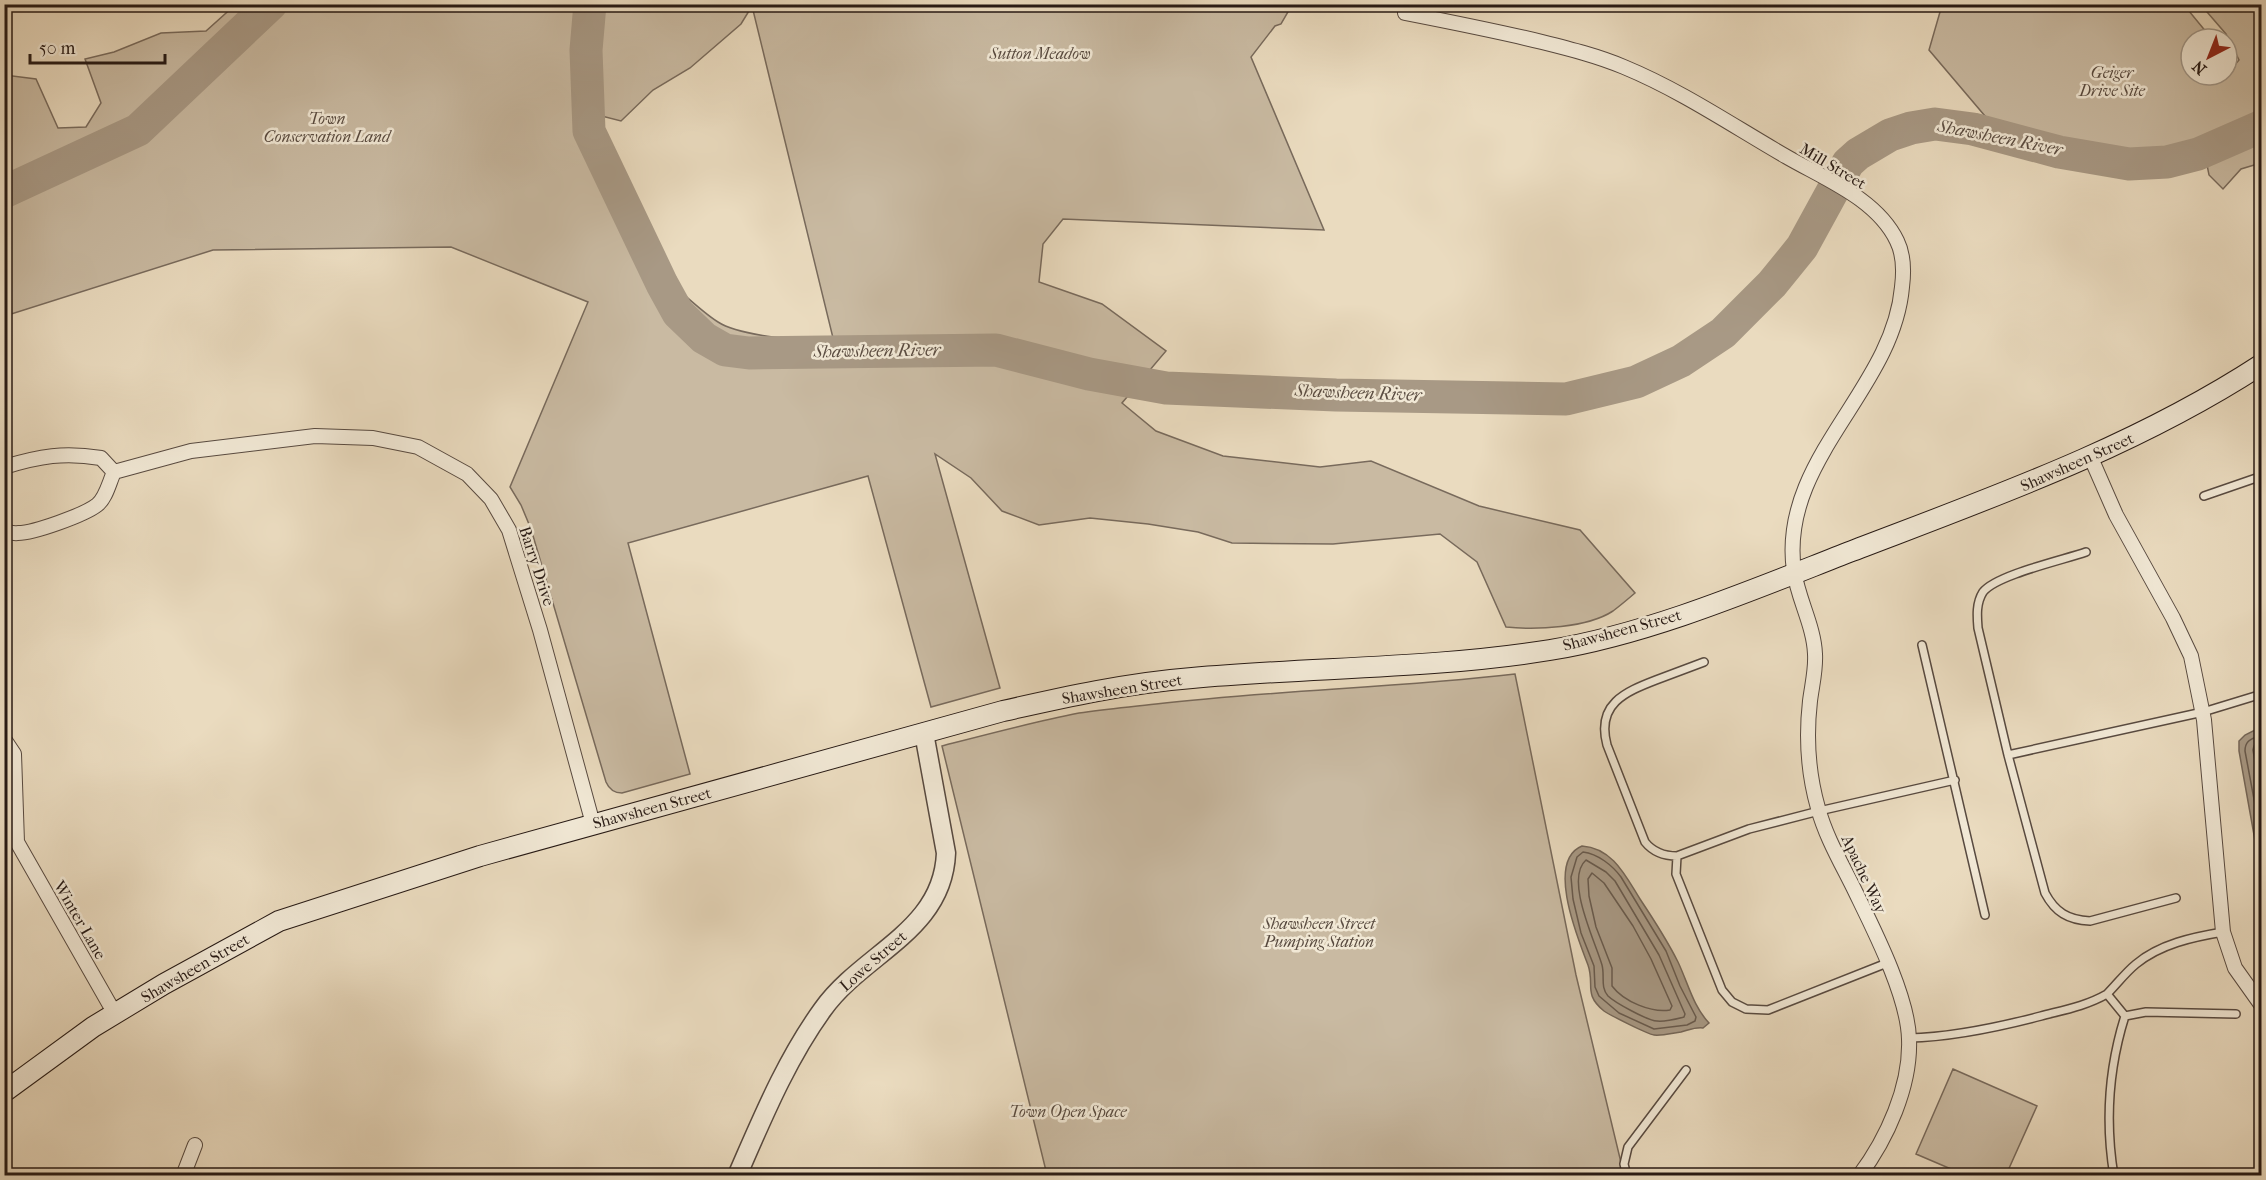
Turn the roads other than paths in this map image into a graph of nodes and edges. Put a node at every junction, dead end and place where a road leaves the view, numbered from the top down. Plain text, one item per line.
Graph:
1 (1406, 13) dead end
2 (2262, 364) edge
3 (2091, 458) junction
4 (4, 468) edge
5 (114, 472) junction
6 (2262, 476) edge
7 (2204, 496) dead end
8 (4, 531) edge
9 (2086, 552) dead end
10 (1794, 574) junction
11 (1922, 645) dead end
12 (1704, 662) dead end
13 (2262, 694) edge
14 (2203, 712) junction
15 (924, 734) junction
16 (4, 738) edge
17 (2008, 755) junction
18 (1955, 780) junction
19 (1819, 811) junction
20 (593, 824) junction
21 (4, 830) edge
22 (17, 842) junction
23 (1677, 856) junction
24 (2176, 898) dead end
25 (1985, 915) dead end
26 (2223, 932) junction
27 (1887, 963) junction
28 (2107, 994) junction
29 (2262, 1006) edge
30 (115, 1014) junction
31 (2236, 1014) dead end
32 (2125, 1016) junction
33 (1910, 1038) junction
34 (1686, 1070) dead end
35 (4, 1092) edge
36 (195, 1145) dead end
37 (183, 1176) edge
38 (737, 1176) edge
39 (1627, 1176) edge
40 (1859, 1176) edge
41 (2114, 1176) edge

1 - 10 street, Mill Street
2 - 3 main road, Shawsheen Street
3 - 10 main road, Shawsheen Street
3 - 14 street
4 - 5 street
5 - 8 street
5 - 20 street, Barry Drive
6 - 7 lane
9 - 17 lane
10 - 15 main road, Shawsheen Street
10 - 19 street, Apache Way
11 - 18 lane
12 - 23 lane
13 - 14 lane
14 - 17 lane
14 - 26 street
15 - 20 main road, Shawsheen Street
15 - 38 street, Lowe Street
16 - 22 street, Winter Lane
17 - 24 lane
18 - 19 lane
18 - 25 lane
19 - 23 lane
19 - 27 street, Apache Way
20 - 30 main road, Shawsheen Street
21 - 22 street, Winter Lane
22 - 30 street, Winter Lane
23 - 27 lane
26 - 28 lane
26 - 29 street
27 - 33 street, Apache Way
28 - 32 lane
28 - 33 lane
30 - 35 main road, Shawsheen Street
31 - 32 lane
32 - 41 lane
33 - 40 street, Apache Way
34 - 39 lane
36 - 37 street

